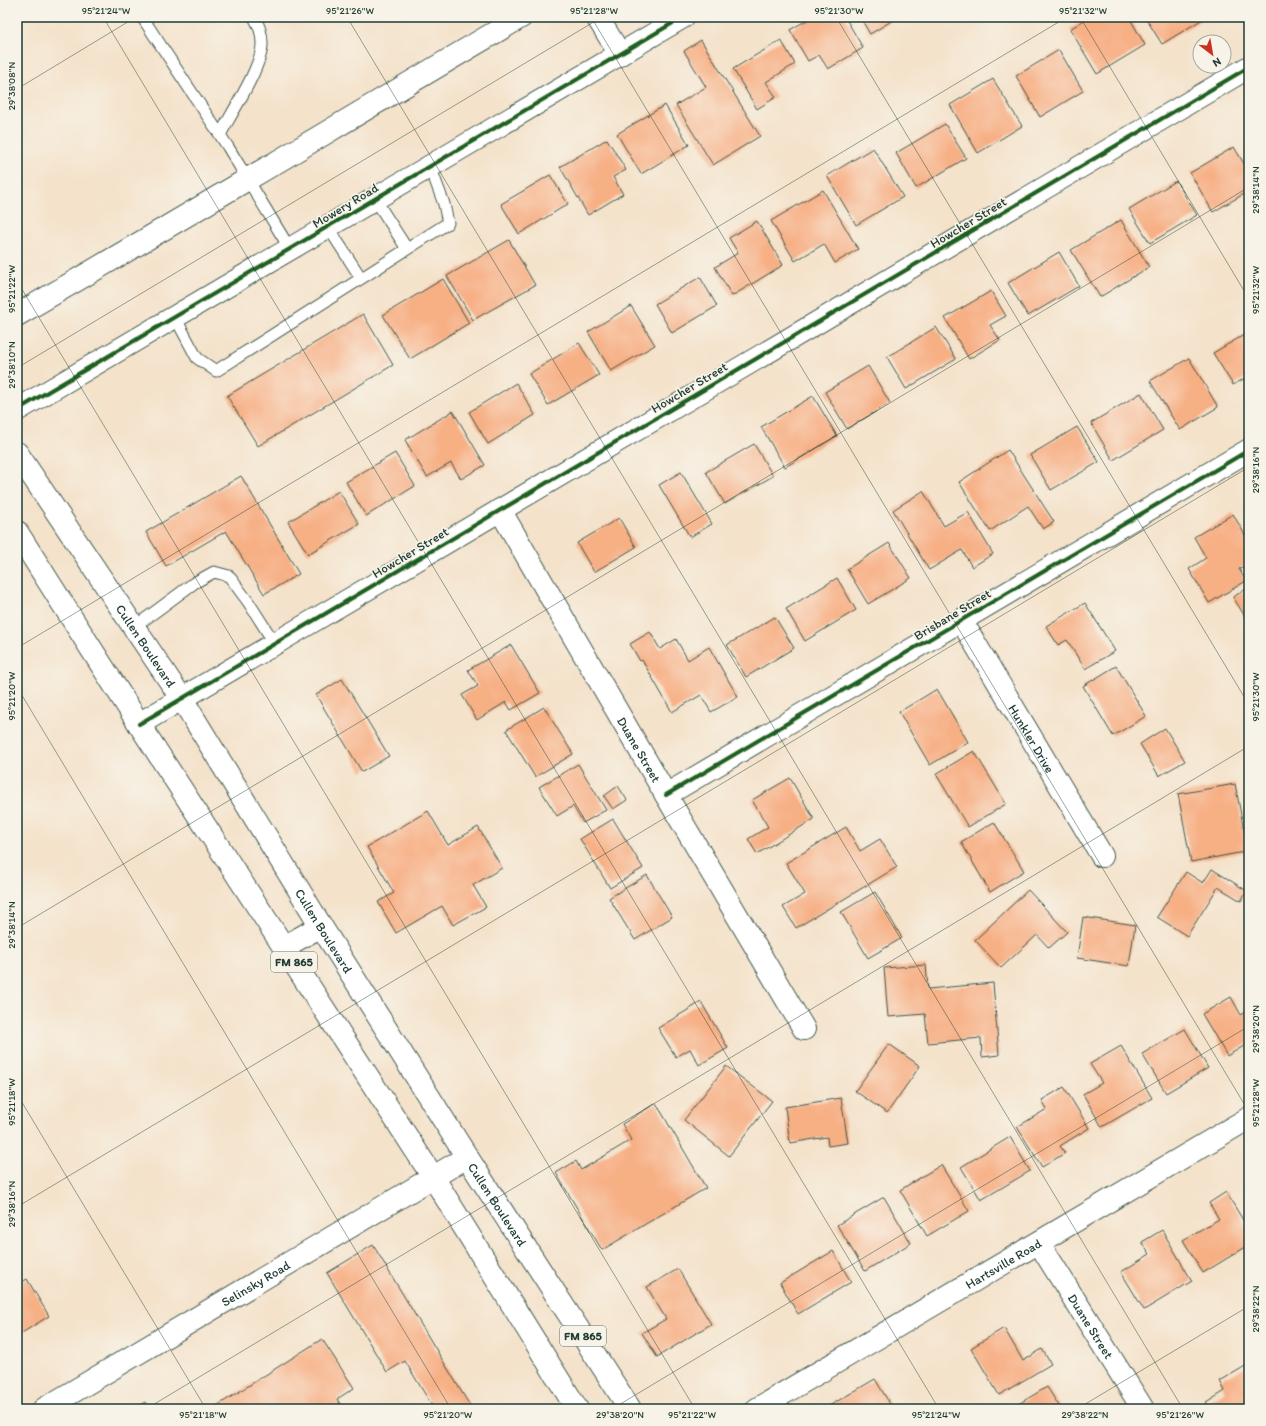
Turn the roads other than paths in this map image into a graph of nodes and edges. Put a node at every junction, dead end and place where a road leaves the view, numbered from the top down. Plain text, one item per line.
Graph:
1 (142, 17) edge
2 (254, 17) edge
3 (521, 17) edge
4 (597, 17) edge
5 (683, 17) edge
6 (620, 54) junction
7 (1249, 67) edge
8 (220, 135) junction
9 (430, 166) junction
10 (247, 178) junction
11 (375, 199) junction
12 (328, 227) junction
13 (290, 249) junction
14 (407, 249) junction
15 (361, 278) junction
16 (17, 315) edge
17 (174, 317) junction
18 (17, 410) edge
19 (1249, 450) edge
20 (17, 453) edge
21 (500, 510) junction
22 (17, 532) edge
23 (961, 620) junction
24 (133, 628) junction
25 (275, 644) junction
26 (182, 699) junction
27 (139, 724) junction
28 (666, 795) junction
29 (1102, 856) dead end
30 (321, 926) junction
31 (284, 947) junction
32 (804, 1029) dead end
33 (1249, 1118) edge
34 (467, 1157) junction
35 (433, 1177) junction
36 (1038, 1243) junction
37 (44, 1409) edge
38 (577, 1409) edge
39 (630, 1409) edge
40 (758, 1409) edge
41 (1143, 1409) edge

1 - 8 lane
2 - 8 lane
3 - 10 street
4 - 6 street
5 - 6 street, Mowery Road
6 - 9 street, Mowery Road
7 - 21 street, Howcher Street
8 - 10 lane
9 - 11 street, Mowery Road
9 - 14 lane
10 - 13 lane
10 - 16 street
11 - 12 street, Mowery Road
11 - 14 lane
12 - 13 street, Mowery Road
12 - 15 lane
13 - 17 street, Mowery Road
14 - 15 lane
15 - 17 lane
17 - 18 street, Mowery Road
19 - 23 street, Brisbane Street
20 - 24 street, Cullen Boulevard / FM 865
21 - 25 street, Howcher Street
21 - 28 street, Duane Street
22 - 27 street, FM 865
23 - 28 street, Brisbane Street
23 - 29 street, Hunkler Drive
24 - 25 lane
24 - 26 street, Cullen Boulevard / FM 865
25 - 26 street, Howcher Street
26 - 27 street, Howcher Street
26 - 30 street, Cullen Boulevard / FM 865
27 - 31 street, FM 865
28 - 32 street, Duane Street
30 - 31 street
30 - 34 street, Cullen Boulevard / FM 865
31 - 35 street, FM 865
33 - 36 street, Hartsville Road
34 - 35 street, Selinsky Road
34 - 39 street, Cullen Boulevard / FM 865
35 - 37 street, Selinsky Road
35 - 38 street, FM 865
36 - 40 street, Hartsville Road
36 - 41 street, Duane Street

